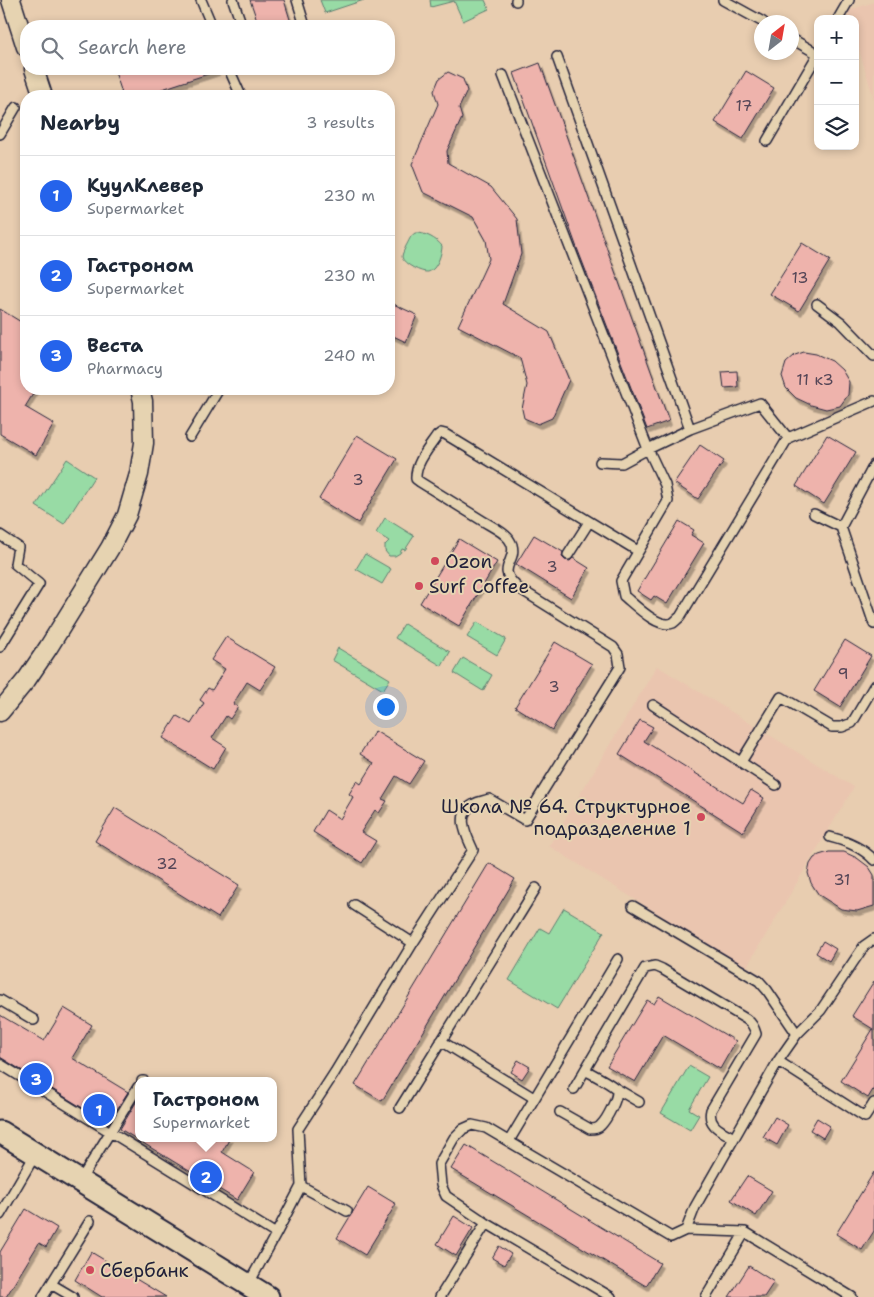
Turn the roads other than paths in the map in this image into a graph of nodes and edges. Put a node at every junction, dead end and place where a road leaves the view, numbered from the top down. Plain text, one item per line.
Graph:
1 (10, 0) edge
2 (201, 0) edge
3 (233, 0) edge
4 (297, 0) edge
5 (723, 0) edge
6 (849, 0) edge
7 (840, 15) edge
8 (754, 17) edge
9 (209, 20) edge
10 (240, 20) edge
11 (303, 20) edge
12 (20, 29) edge
13 (799, 43) edge
14 (814, 52) edge
15 (557, 57) dead end
16 (814, 60) edge
17 (36, 75) edge
18 (232, 75) edge
19 (504, 76) dead end
20 (41, 90) edge
21 (238, 90) edge
22 (16, 107) dead end
23 (0, 134) edge
24 (767, 141) dead end
25 (817, 304) dead end
26 (874, 356) edge
27 (142, 395) edge
28 (215, 395) edge
29 (874, 401) edge
30 (690, 429) junction
31 (190, 437) dead end
32 (788, 438) junction
33 (648, 448) junction
34 (600, 462) dead end
35 (874, 465) edge
36 (814, 514) dead end
37 (589, 522) junction
38 (842, 527) junction
39 (0, 535) edge
40 (638, 551) junction
41 (568, 555) dead end
42 (874, 624) edge
43 (0, 647) edge
44 (874, 686) edge
45 (653, 705) dead end
46 (0, 712) edge
47 (741, 762) junction
48 (776, 785) dead end
49 (830, 837) dead end
50 (874, 860) edge
51 (536, 888) dead end
52 (354, 905) dead end
53 (633, 906) dead end
54 (874, 939) edge
55 (413, 943) junction
56 (618, 959) dead end
57 (0, 1000) edge
58 (34, 1020) dead end
59 (797, 1034) junction
60 (441, 1042) junction
61 (778, 1061) junction
62 (0, 1064) edge
63 (585, 1070) junction
64 (614, 1088) junction
65 (574, 1089) dead end
66 (135, 1092) edge
67 (534, 1098) junction
68 (639, 1102) dead end
69 (874, 1103) edge
70 (400, 1108) dead end
71 (560, 1112) dead end
72 (0, 1132) edge
73 (110, 1132) junction
74 (734, 1138) junction
75 (509, 1141) junction
76 (36, 1154) junction
77 (80, 1181) junction
78 (301, 1186) junction
79 (347, 1211) dead end
80 (0, 1215) edge
81 (90, 1221) dead end
82 (486, 1223) junction
83 (686, 1230) junction
84 (745, 1232) junction
85 (276, 1234) junction
86 (51, 1284) junction
87 (248, 1285) junction
88 (43, 1297) edge
89 (73, 1297) edge
90 (268, 1297) edge
91 (440, 1297) edge
92 (611, 1297) edge
93 (706, 1297) edge
94 (852, 1297) edge

1 - 12 street
2 - 9 lane
3 - 10 lane
4 - 11 lane
5 - 8 lane
6 - 7 lane
13 - 14 lane
15 - 30 lane
16 - 24 lane
17 - 20 street
18 - 21 lane
19 - 33 lane
22 - 23 lane
25 - 26 lane
27 - 46 street
28 - 31 lane
29 - 32 lane
30 - 32 lane
30 - 33 lane
32 - 40 lane
33 - 34 lane
33 - 40 lane
35 - 38 lane
36 - 38 lane
37 - 40 lane
37 - 41 lane
37 - 55 lane
38 - 42 lane
39 - 43 lane
44 - 47 lane
45 - 47 lane
47 - 48 lane
49 - 50 lane
51 - 60 lane
52 - 55 lane
53 - 59 lane
54 - 59 lane
55 - 78 lane
56 - 67 lane
57 - 58 lane
59 - 61 lane
60 - 67 lane
60 - 70 lane
61 - 69 lane
61 - 74 lane
62 - 73 lane
63 - 64 lane
63 - 65 lane
63 - 74 lane
64 - 68 lane
64 - 71 lane
66 - 73 lane
67 - 75 lane
72 - 76 street
73 - 77 lane
73 - 85 lane
74 - 83 lane
75 - 82 lane
75 - 83 lane
76 - 77 street
76 - 80 lane
77 - 87 street
78 - 79 lane
78 - 85 lane
81 - 86 lane
82 - 91 lane
82 - 92 lane
83 - 84 lane
84 - 93 lane
84 - 94 lane
85 - 87 lane
86 - 88 lane
86 - 89 lane
87 - 90 street

